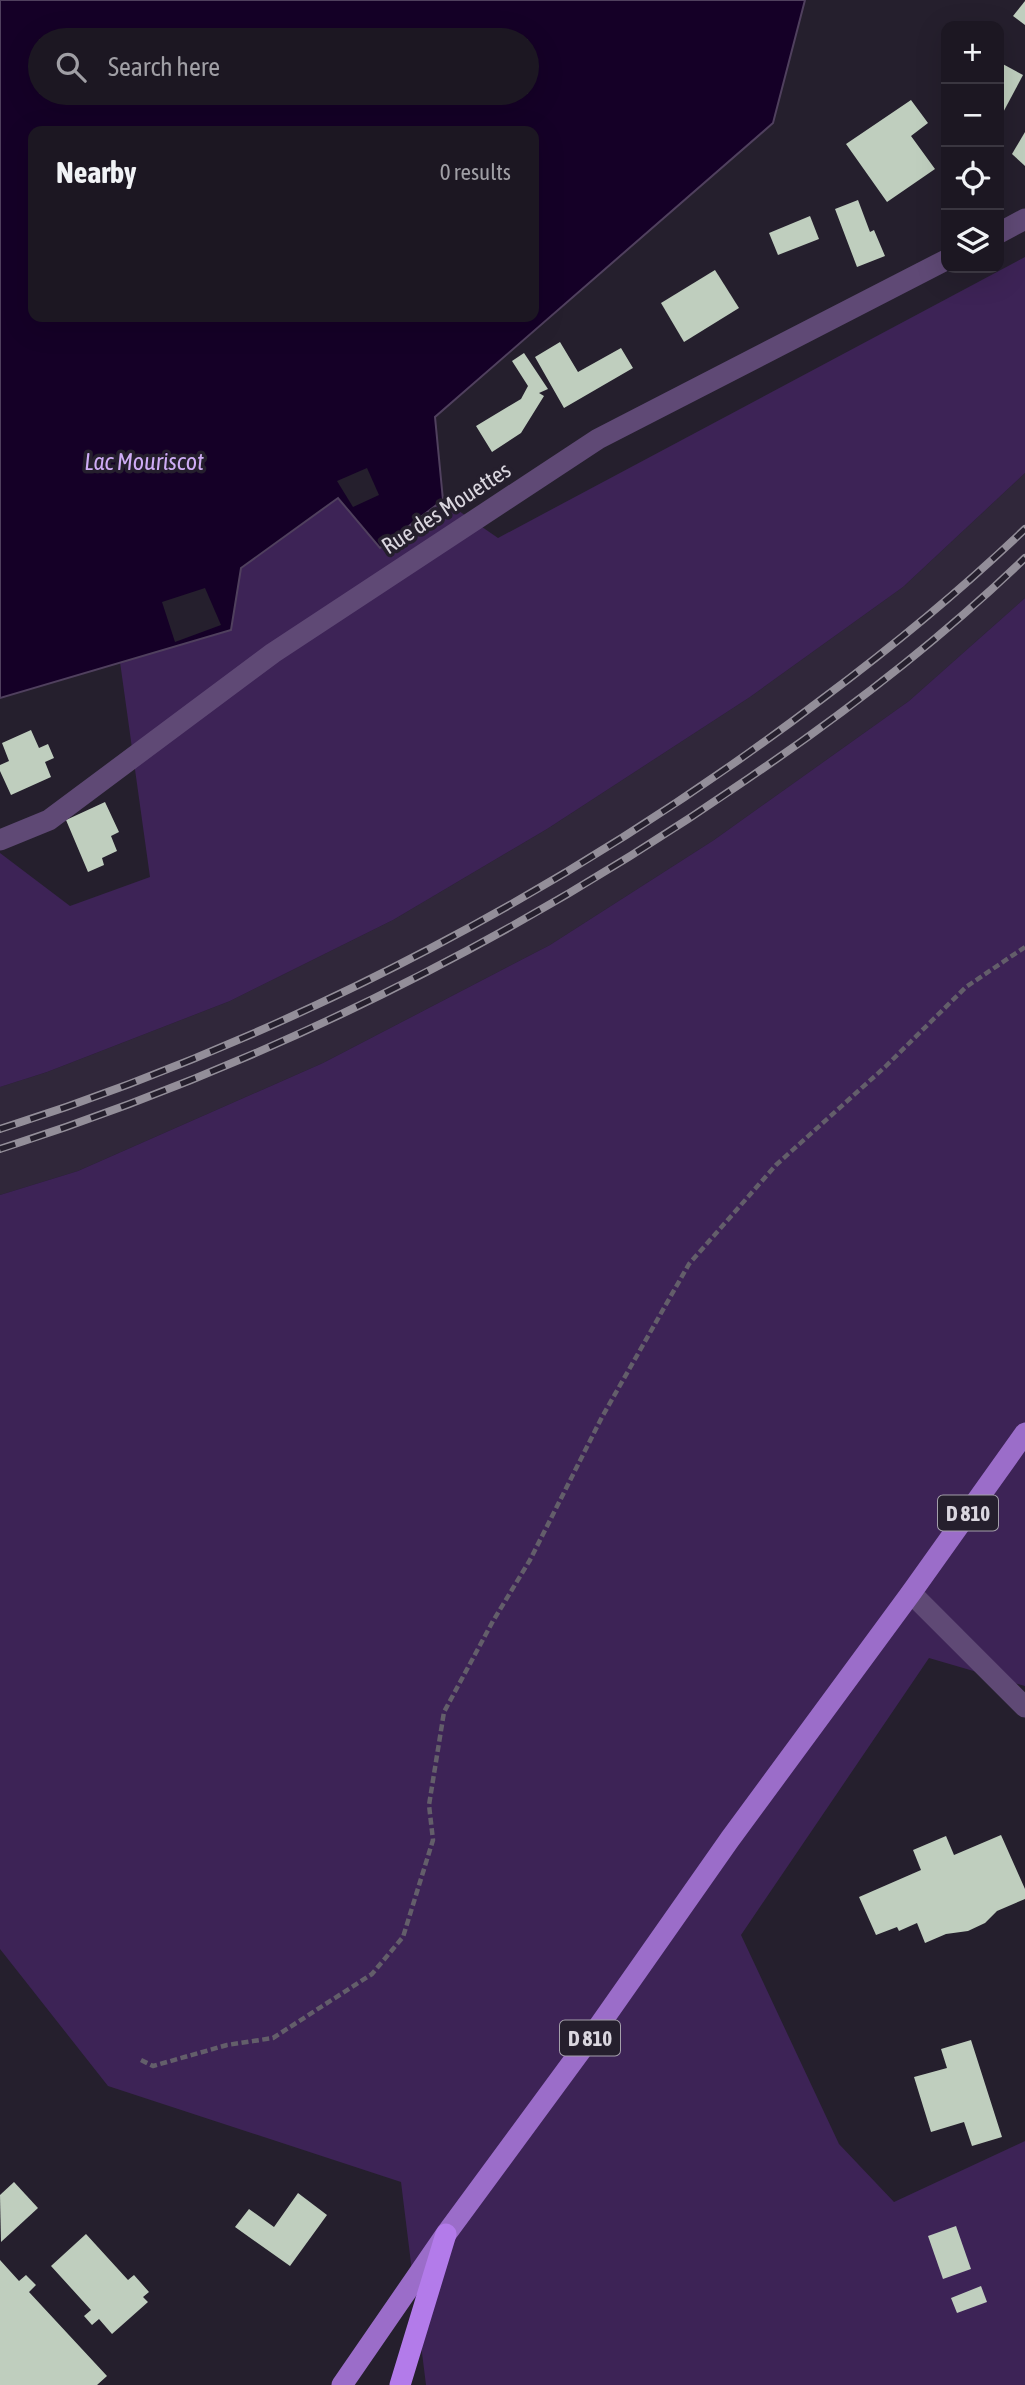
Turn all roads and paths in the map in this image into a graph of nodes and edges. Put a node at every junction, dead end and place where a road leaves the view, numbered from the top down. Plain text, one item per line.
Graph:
1 (1025, 219) edge
2 (1004, 230) edge
3 (941, 263) edge
4 (0, 840) edge
5 (1025, 947) edge
6 (1025, 1433) edge
7 (911, 1593) junction
8 (1025, 1707) edge
9 (142, 2060) dead end
10 (446, 2234) junction
11 (342, 2385) edge
12 (400, 2385) edge

1 - 2 street
3 - 4 street, Rue des Mouettes
5 - 9 path
6 - 7 main road, D 810
7 - 8 street
7 - 10 main road, D 810
10 - 11 main road, D 810
10 - 12 highway

